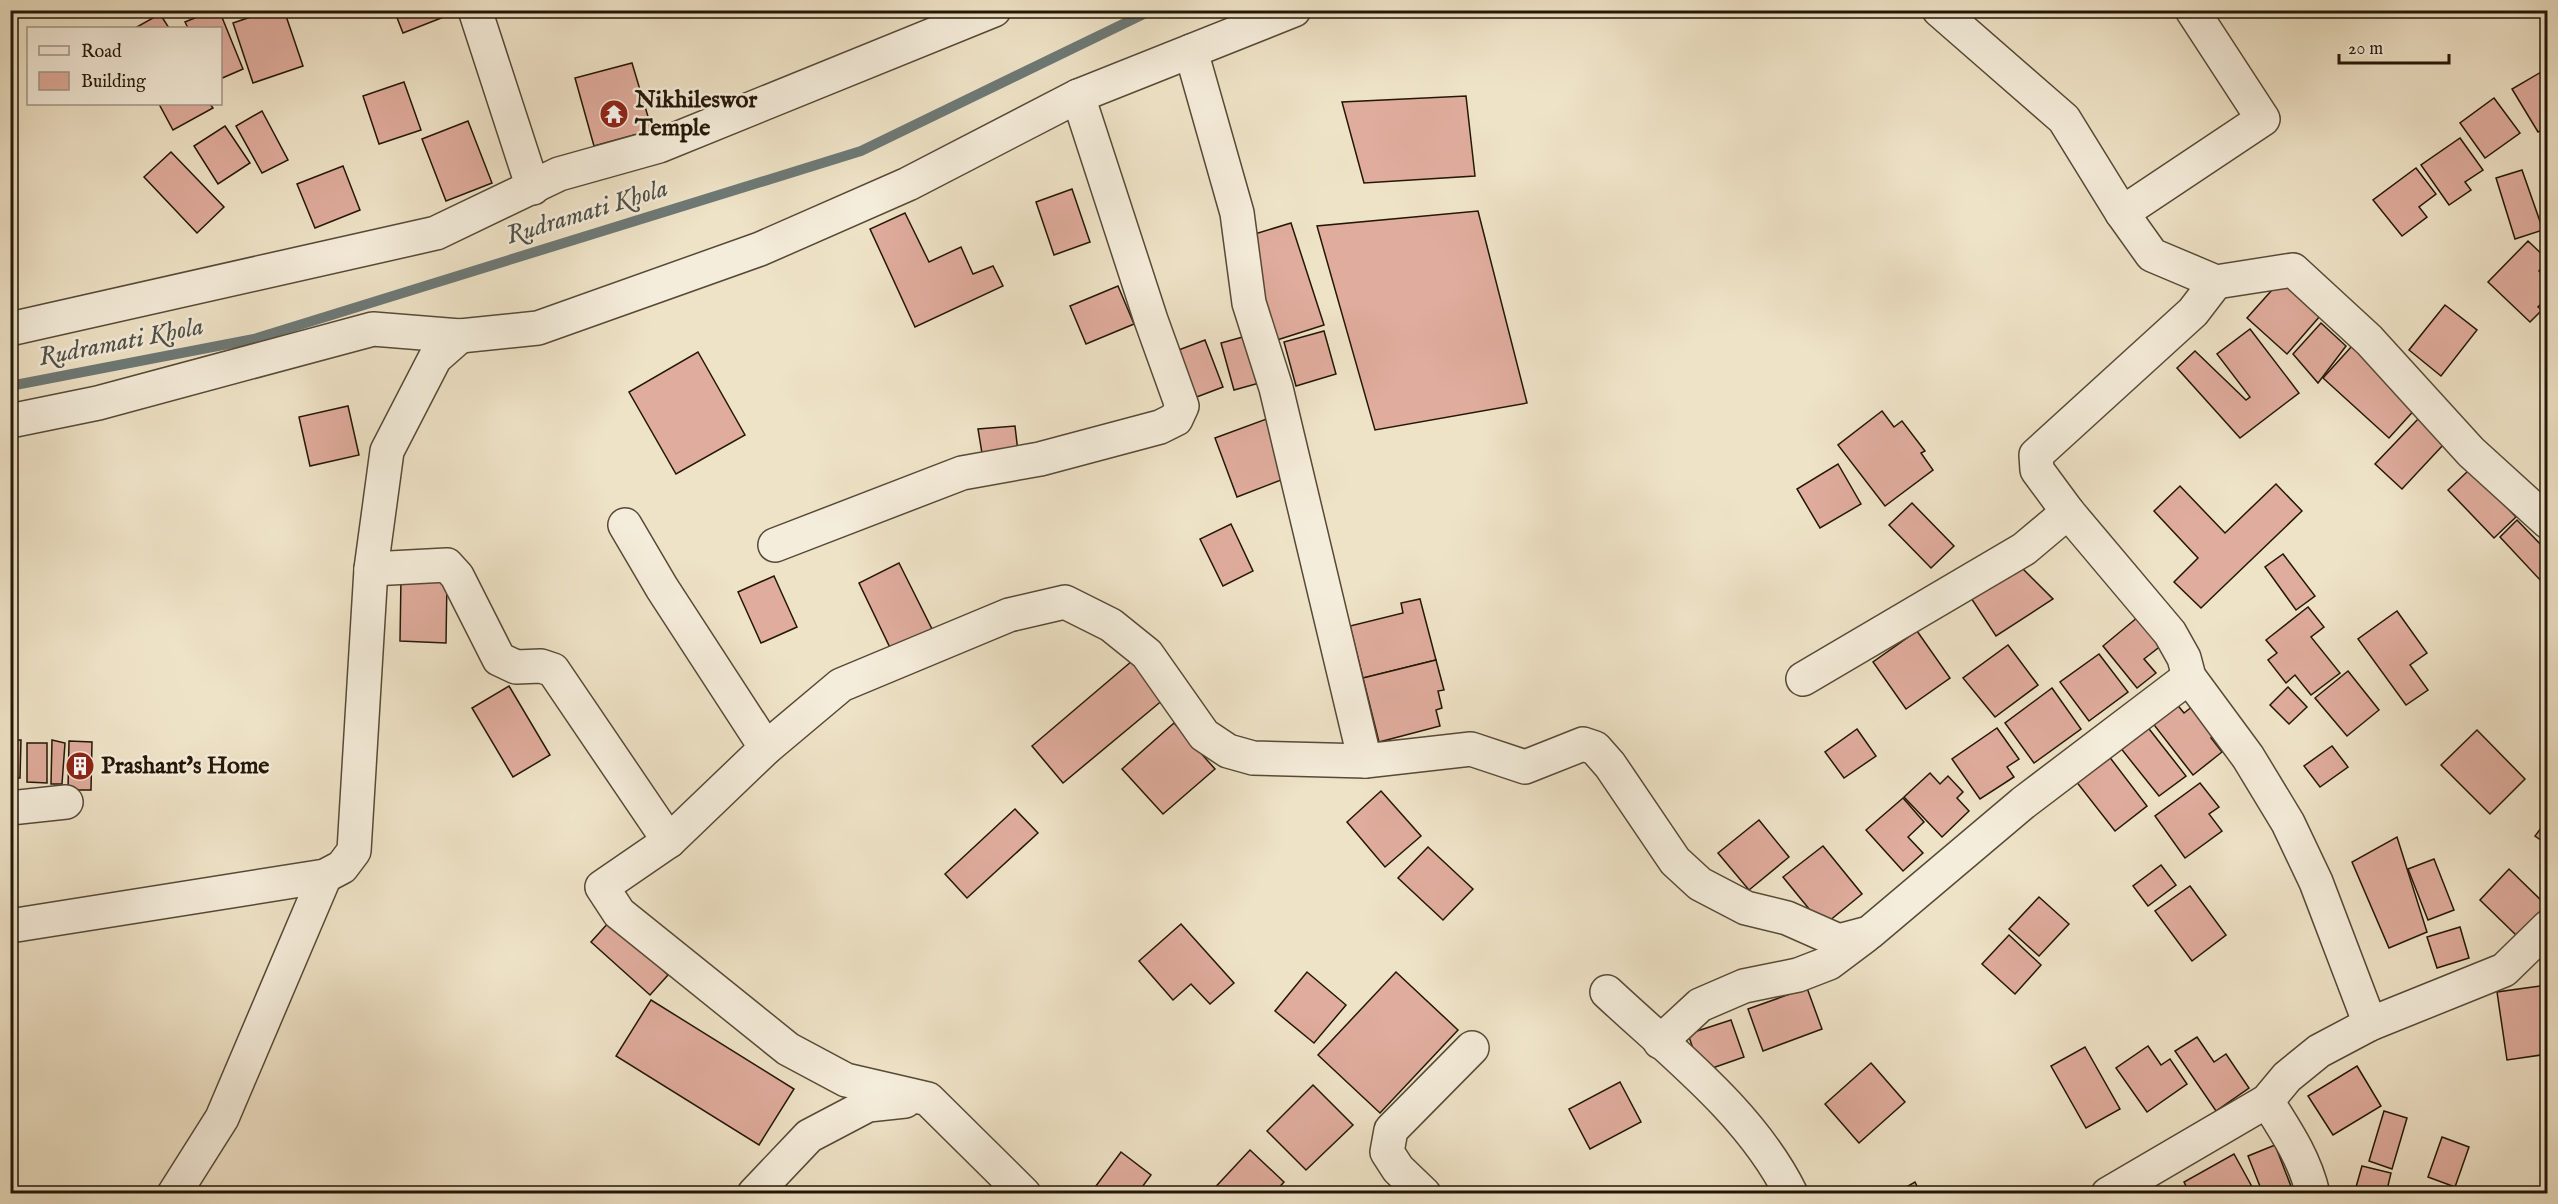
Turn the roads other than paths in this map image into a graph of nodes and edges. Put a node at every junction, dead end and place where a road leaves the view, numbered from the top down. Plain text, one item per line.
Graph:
1 (475, 10) edge
2 (994, 10) edge
3 (1294, 10) edge
4 (2192, 10) edge
5 (1955, 16) edge
6 (1191, 51) junction
7 (1078, 96) junction
8 (533, 188) junction
9 (2121, 213) junction
10 (2216, 282) junction
11 (10, 329) edge
12 (460, 336) junction
13 (10, 421) edge
14 (2068, 512) junction
15 (2547, 522) edge
16 (625, 525) dead end
17 (776, 545) dead end
18 (371, 569) junction
19 (2189, 677) junction
20 (1803, 679) dead end
21 (766, 748) junction
22 (1365, 761) junction
23 (66, 802) dead end
24 (10, 808) edge
25 (669, 841) junction
26 (325, 876) junction
27 (10, 926) edge
28 (2547, 927) edge
29 (1869, 933) junction
30 (1607, 992) dead end
31 (2370, 1024) junction
32 (1660, 1042) junction
33 (1472, 1048) dead end
34 (928, 1099) junction
35 (2267, 1101) junction
36 (174, 1194) edge
37 (754, 1194) edge
38 (1024, 1194) edge
39 (1424, 1194) edge
40 (1791, 1194) edge
41 (2108, 1194) edge
42 (2313, 1194) edge

1 - 8 street
2 - 8 street
3 - 6 street
4 - 9 street
5 - 9 street
6 - 7 street
6 - 22 street
7 - 12 street
7 - 17 street
8 - 11 street
9 - 10 street
10 - 14 street
10 - 15 street
12 - 13 street
12 - 18 street
14 - 19 street
14 - 20 street
16 - 21 street
18 - 25 street
18 - 26 street
19 - 29 street
19 - 31 street
21 - 22 street
21 - 25 street
22 - 29 street
23 - 24 street
25 - 34 street
26 - 27 street
26 - 36 street
28 - 31 street
29 - 32 street
30 - 32 street
31 - 35 street
32 - 40 street
33 - 39 street
34 - 37 street
34 - 38 street
35 - 41 street
35 - 42 street

